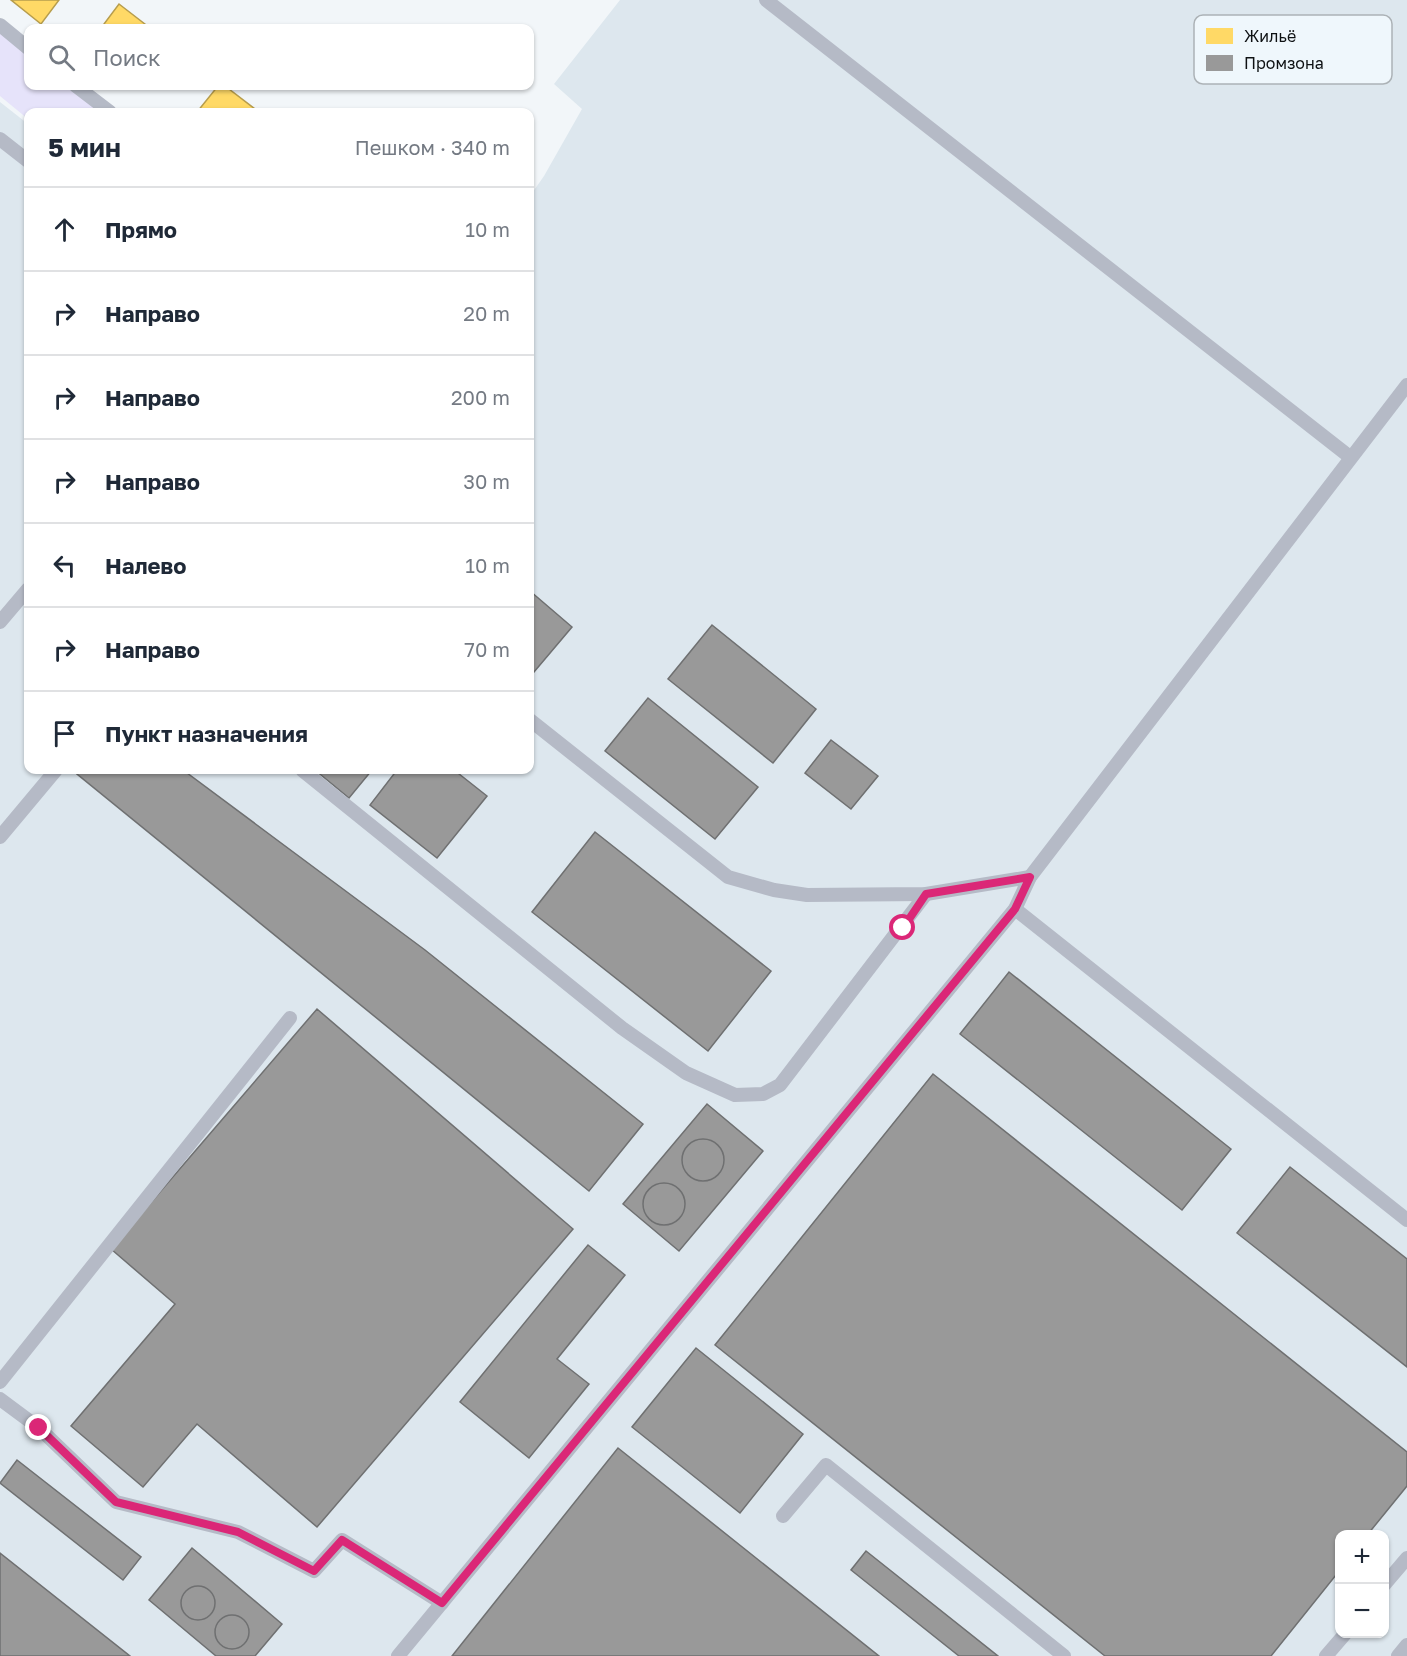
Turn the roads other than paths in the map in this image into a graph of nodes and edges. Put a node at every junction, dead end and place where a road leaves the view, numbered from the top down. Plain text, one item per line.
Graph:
1 (766, 0) edge
2 (0, 25) edge
3 (24, 45) edge
4 (81, 90) edge
5 (105, 108) edge
6 (0, 139) edge
7 (24, 158) edge
8 (1407, 386) edge
9 (1350, 457) junction
10 (24, 594) edge
11 (0, 622) edge
12 (534, 723) edge
13 (53, 774) edge
14 (307, 774) edge
15 (0, 837) edge
16 (1030, 877) junction
17 (926, 894) junction
18 (1015, 909) junction
19 (290, 1018) dead end
20 (1407, 1220) edge
21 (0, 1382) edge
22 (0, 1399) edge
23 (783, 1516) dead end
24 (1407, 1558) edge
25 (1385, 1584) edge
26 (442, 1603) junction
27 (1342, 1638) edge
28 (1407, 1645) edge
29 (398, 1656) edge
30 (1064, 1656) edge
31 (1326, 1656) edge
32 (1398, 1656) edge

1 - 9 lane
2 - 3 lane
4 - 5 lane
6 - 7 lane
8 - 9 lane
9 - 16 lane
10 - 11 lane
12 - 17 lane
13 - 15 lane
14 - 17 lane
16 - 17 lane
16 - 18 lane
18 - 20 lane
18 - 26 lane
19 - 21 lane
22 - 26 lane
23 - 30 lane
24 - 25 lane
26 - 29 lane
27 - 31 lane
28 - 32 lane

